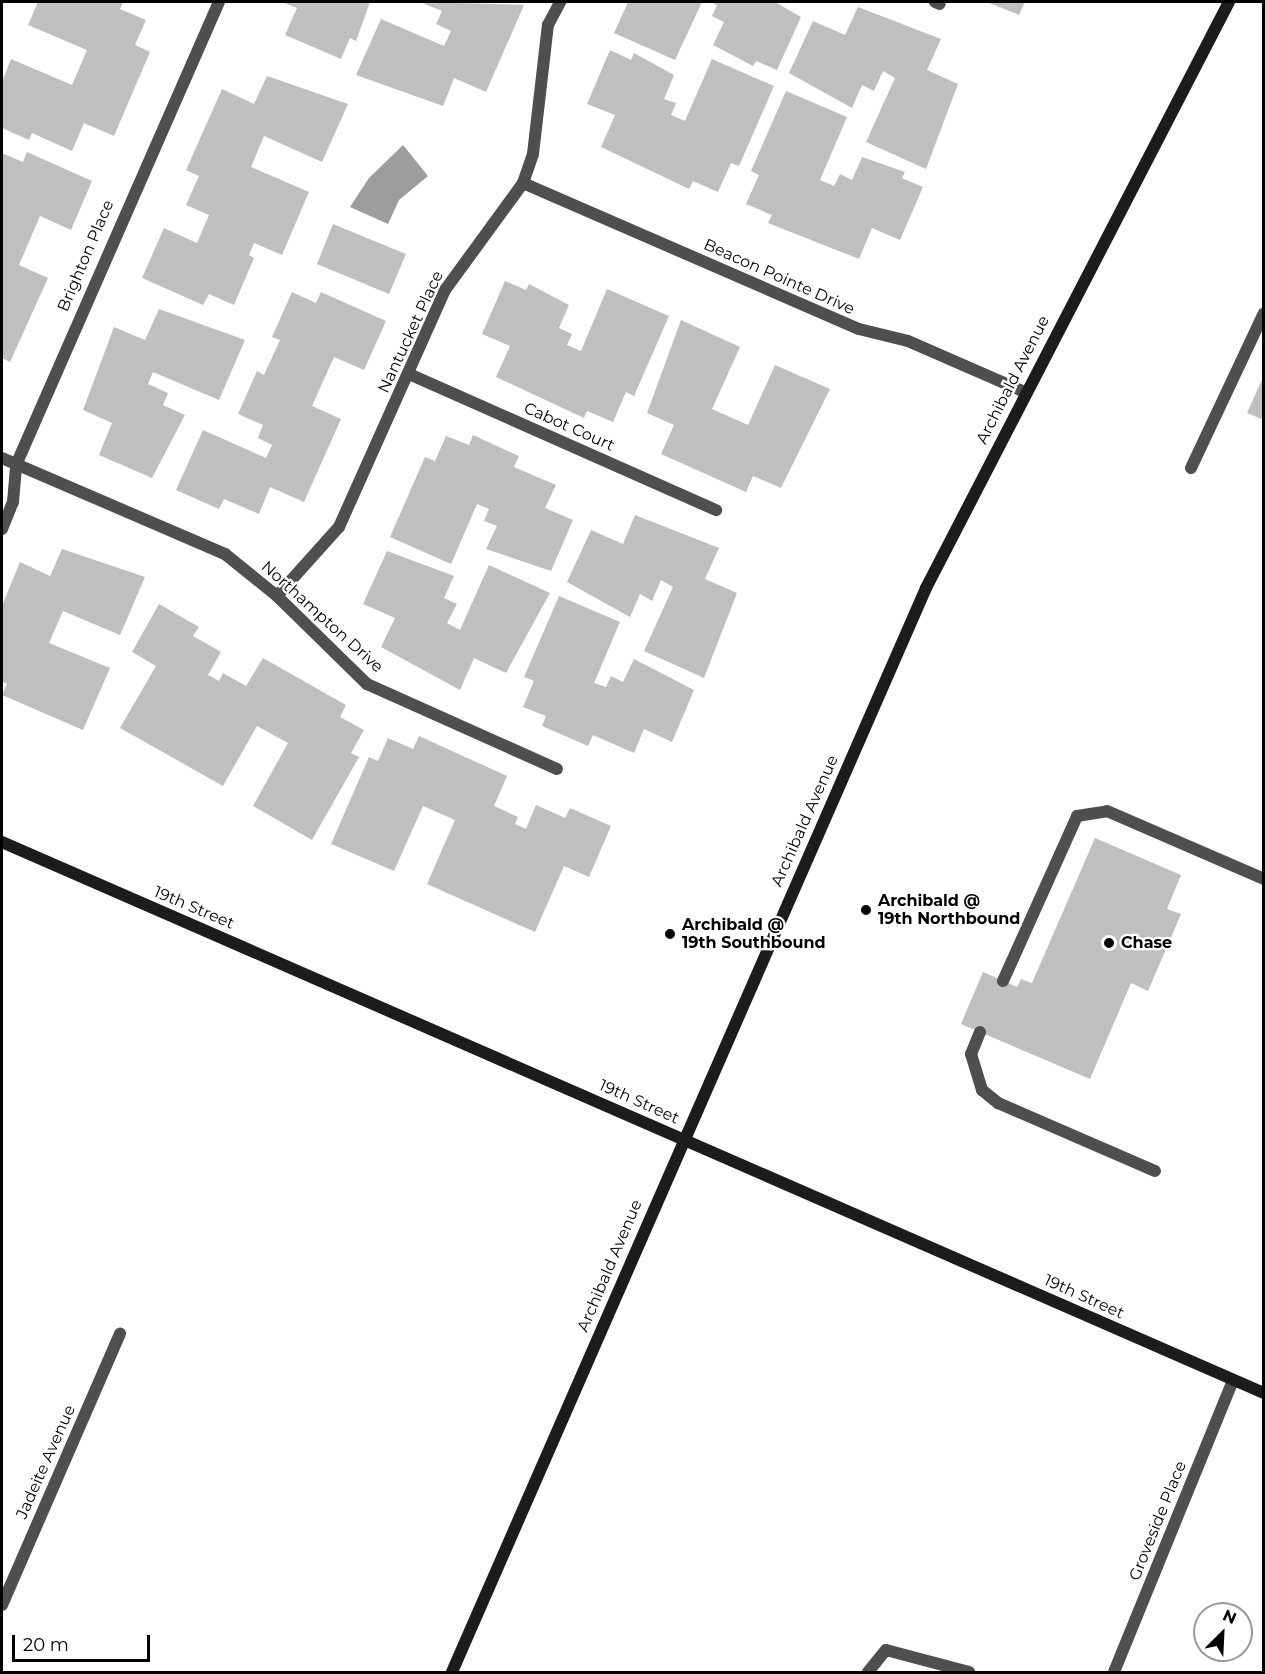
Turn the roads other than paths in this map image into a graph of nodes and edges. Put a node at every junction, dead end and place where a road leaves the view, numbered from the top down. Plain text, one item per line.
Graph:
1 (219, 2) edge
2 (560, 2) edge
3 (1229, 2) edge
4 (523, 183) junction
5 (1263, 313) edge
6 (409, 374) junction
7 (1024, 392) junction
8 (2, 458) edge
9 (16, 465) junction
10 (1191, 468) dead end
11 (716, 510) dead end
12 (2, 529) edge
13 (278, 596) junction
14 (558, 769) dead end
15 (2, 842) edge
16 (1263, 879) edge
17 (1003, 981) dead end
18 (980, 1032) dead end
19 (684, 1139) junction
20 (1155, 1171) dead end
21 (120, 1332) dead end
22 (1233, 1381) junction
23 (1263, 1393) edge
24 (2, 1605) edge
25 (452, 1672) edge
26 (868, 1672) edge
27 (969, 1672) edge
28 (1114, 1672) edge

1 - 9 street, Brighton Place
2 - 4 street, Nantucket Place
3 - 7 main road, Archibald Avenue
4 - 6 street, Nantucket Place
4 - 7 street, Beacon Pointe Drive
5 - 10 street
6 - 11 street, Cabot Court
6 - 13 street, Nantucket Place
7 - 19 main road, Archibald Avenue
8 - 9 street, Northampton Drive
9 - 12 street, Brighton Place
9 - 13 street, Northampton Drive
13 - 14 street, Northampton Drive
15 - 19 main road, 19th Street
16 - 17 street
18 - 20 street
19 - 22 main road, 19th Street
19 - 25 main road, Archibald Avenue
21 - 24 street, Jadeite Avenue
22 - 23 main road, 19th Street
22 - 28 street, Groveside Place
26 - 27 street

